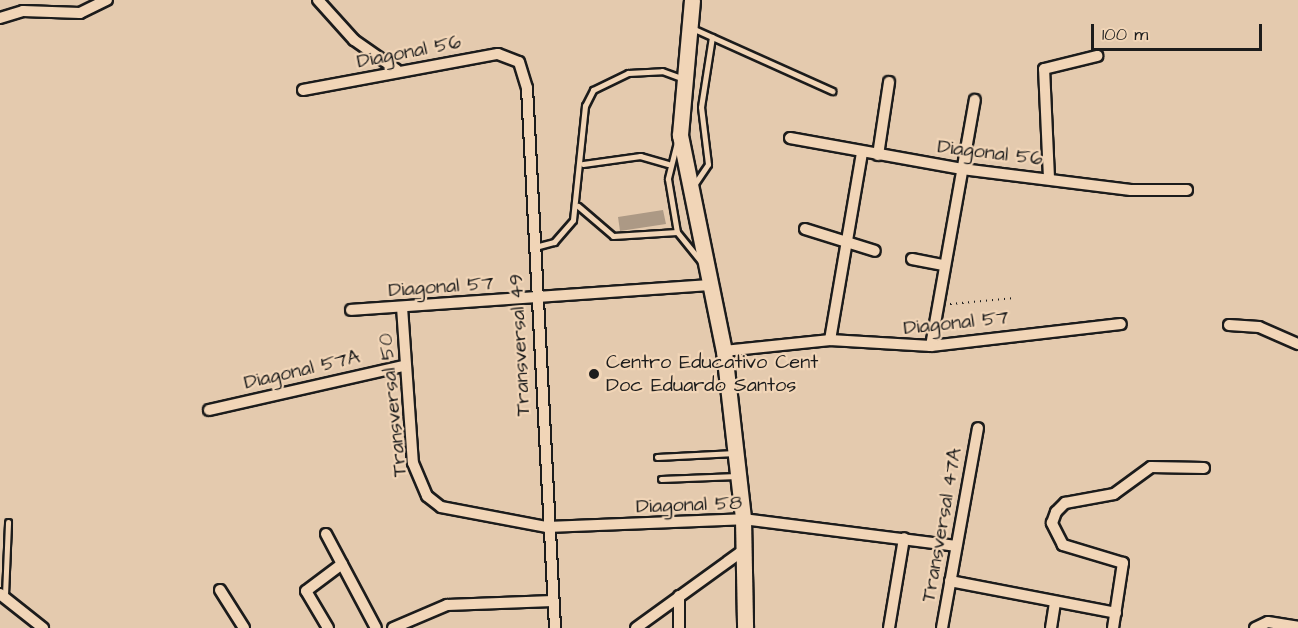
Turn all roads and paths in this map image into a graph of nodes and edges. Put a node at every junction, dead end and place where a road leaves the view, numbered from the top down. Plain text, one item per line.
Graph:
1 (107, 0) edge
2 (318, 0) edge
3 (330, 0) edge
4 (692, 0) edge
5 (328, 14) junction
6 (0, 18) edge
7 (688, 26) junction
8 (712, 37) junction
9 (1096, 57) dead end
10 (519, 62) joint
11 (397, 70) junction
12 (681, 78) junction
13 (889, 82) dead end
14 (303, 90) dead end
15 (832, 91) dead end
16 (975, 100) dead end
17 (680, 135) junction
18 (790, 138) dead end
19 (862, 153) junction
20 (878, 155) junction
21 (583, 164) junction
22 (668, 164) junction
23 (962, 169) junction
24 (1049, 178) junction
25 (690, 188) junction
26 (1187, 190) dead end
27 (578, 206) junction
28 (806, 229) dead end
29 (677, 232) junction
30 (848, 243) junction
31 (533, 247) junction
32 (875, 251) dead end
33 (912, 259) dead end
34 (943, 265) junction
35 (708, 267) junction
36 (712, 285) junction
37 (535, 298) junction
38 (1015, 298) dead end
39 (938, 303) junction
40 (402, 307) junction
41 (351, 310) dead end
42 (1121, 324) dead end
43 (1229, 325) dead end
44 (830, 340) junction
45 (1298, 344) edge
46 (931, 346) junction
47 (724, 351) junction
48 (402, 366) junction
49 (209, 410) dead end
50 (978, 428) dead end
51 (736, 453) junction
52 (657, 457) dead end
53 (1204, 468) dead end
54 (739, 476) junction
55 (661, 479) dead end
56 (427, 496) joint
57 (743, 519) junction
58 (8, 522) dead end
59 (547, 527) junction
60 (326, 534) dead end
61 (904, 538) junction
62 (956, 546) junction
63 (745, 549) junction
64 (342, 564) junction
65 (950, 580) junction
66 (220, 590) dead end
67 (2, 595) edge
68 (679, 596) junction
69 (553, 601) junction
70 (1055, 602) junction
71 (1116, 613) junction
72 (1255, 627) edge
73 (1298, 627) edge
74 (43, 628) edge
75 (244, 628) edge
76 (328, 628) edge
77 (376, 628) edge
78 (393, 628) edge
79 (555, 628) edge
80 (636, 628) edge
81 (679, 628) edge
82 (745, 628) edge
83 (890, 628) edge
84 (942, 628) edge
85 (1051, 628) edge
86 (1113, 628) edge

1 - 6 street
2 - 5 street
3 - 5 street
4 - 7 main road
5 - 11 street
7 - 8 lane
7 - 12 main road
8 - 15 lane
8 - 25 lane
9 - 24 street
10 - 11 street, Diagonal 56
10 - 31 street, Transversal 49
11 - 14 street, Diagonal 56
12 - 17 main road
12 - 21 lane
13 - 20 street
16 - 23 street
17 - 22 lane
17 - 25 main road
18 - 19 street, Diagonal 56
19 - 20 street, Diagonal 56
19 - 30 street
20 - 23 street, Diagonal 56
21 - 22 lane
21 - 27 lane
22 - 29 lane
23 - 24 street, Diagonal 56
23 - 34 street
24 - 26 street, Diagonal 56
25 - 35 main road
27 - 29 lane
27 - 31 lane
28 - 30 street
29 - 35 lane
30 - 32 street
30 - 44 street
31 - 37 street, Transversal 49
33 - 34 street
34 - 39 street
35 - 36 main road
36 - 37 street, Diagonal 57
36 - 47 main road
37 - 40 street, Diagonal 57
37 - 59 street, Transversal 49
38 - 39 path
39 - 46 street
40 - 41 street, Diagonal 57
40 - 48 street, Transversal 50
42 - 46 street, Diagonal 57
43 - 45 street
44 - 46 street, Diagonal 57
44 - 47 street, Diagonal 57
47 - 51 main road
48 - 49 street, Diagonal 57A
48 - 56 street, Transversal 50
50 - 62 street, Transversal 47A
51 - 52 lane
51 - 54 main road
53 - 71 street
54 - 55 lane
54 - 57 main road
56 - 59 street, Diagonal 58
57 - 59 street, Diagonal 58
57 - 61 street, Diagonal 58
57 - 63 main road
58 - 67 lane
59 - 69 street, Transversal 49
60 - 64 street
61 - 62 street, Diagonal 58
61 - 83 street
62 - 65 street, Transversal 47A
63 - 68 street
63 - 82 main road
64 - 76 street
64 - 77 street
65 - 70 street
65 - 84 street, Transversal 47A
66 - 75 street
67 - 74 street
68 - 80 street
68 - 81 street
69 - 78 street
69 - 79 street, Transversal 49
70 - 71 street
70 - 85 street
71 - 86 street
72 - 73 street

